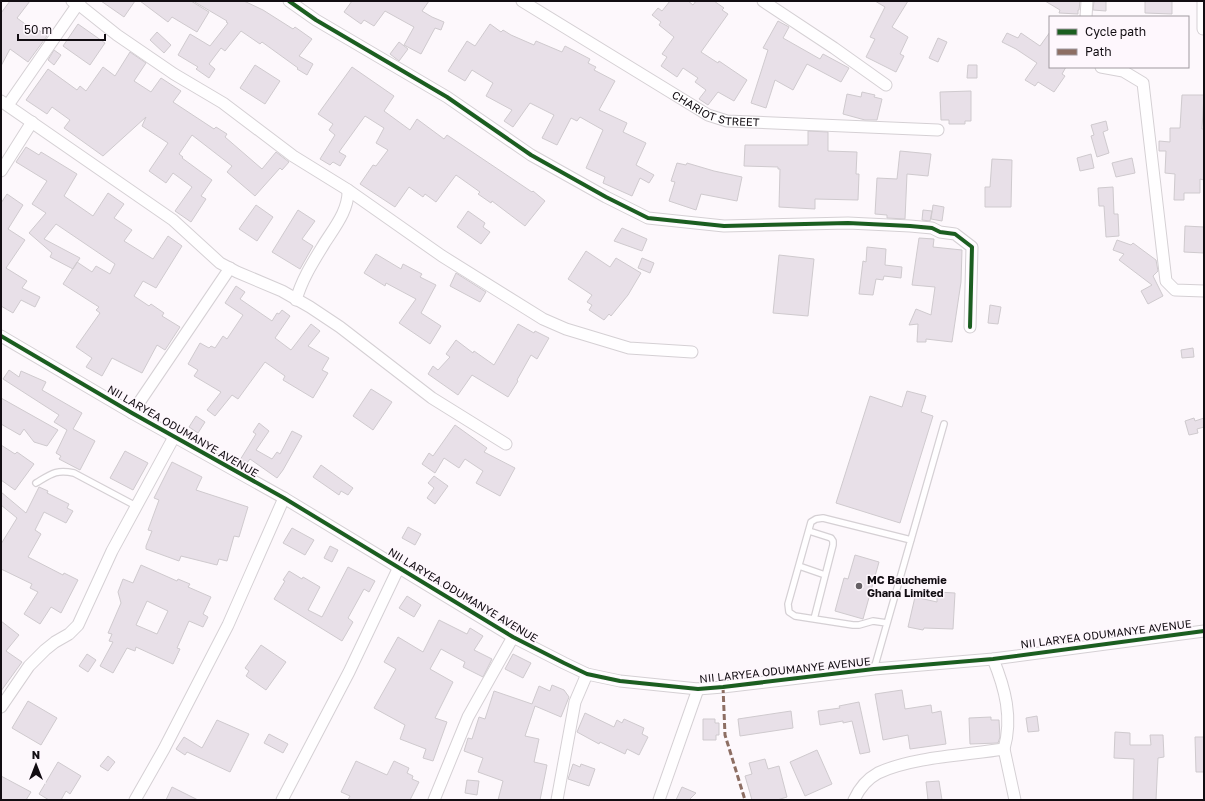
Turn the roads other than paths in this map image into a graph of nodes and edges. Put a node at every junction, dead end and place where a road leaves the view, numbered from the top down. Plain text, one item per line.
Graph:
1 (289, 1) edge
2 (522, 1) edge
3 (763, 1) edge
4 (1087, 1) edge
5 (1203, 1) edge
6 (77, 2) edge
7 (1086, 16) edge
8 (1203, 29) dead end
9 (1106, 68) edge
10 (886, 85) dead end
11 (5, 103) edge
12 (32, 122) junction
13 (938, 130) dead end
14 (1, 172) edge
15 (348, 190) junction
16 (230, 268) junction
17 (1204, 291) edge
18 (296, 300) junction
19 (970, 327) dead end
20 (1, 336) edge
21 (692, 352) dead end
22 (132, 412) junction
23 (944, 424) dead end
24 (174, 437) junction
25 (506, 444) dead end
26 (36, 483) dead end
27 (284, 498) junction
28 (136, 506) junction
29 (809, 531) junction
30 (911, 540) junction
31 (799, 566) junction
32 (398, 567) junction
33 (825, 575) junction
34 (814, 619) junction
35 (887, 623) junction
36 (1204, 631) edge
37 (513, 637) junction
38 (994, 659) junction
39 (874, 669) junction
40 (587, 674) junction
41 (698, 689) junction
42 (1, 708) edge
43 (1004, 749) junction
44 (135, 800) edge
45 (282, 800) edge
46 (434, 800) edge
47 (557, 800) edge
48 (659, 800) edge
49 (854, 800) edge
50 (1015, 800) edge

1 - 19 street
2 - 13 street, CHARIOT STREET
3 - 10 street
4 - 7 street
5 - 8 street
6 - 11 street
6 - 15 street
9 - 17 street
11 - 12 street
12 - 14 street
12 - 16 street
15 - 18 street
15 - 21 street
16 - 18 street
16 - 22 street
18 - 25 street
20 - 22 street, NII LARYEA ODUMANYE AVENUE
22 - 24 street, NII LARYEA ODUMANYE AVENUE
23 - 30 lane
24 - 27 street, NII LARYEA ODUMANYE AVENUE
24 - 28 street
26 - 28 lane
27 - 32 street, NII LARYEA ODUMANYE AVENUE
27 - 44 street
28 - 42 street
29 - 30 lane
29 - 31 lane
29 - 33 lane
30 - 35 lane
31 - 33 lane
31 - 34 lane
32 - 37 street, NII LARYEA ODUMANYE AVENUE
32 - 45 street
33 - 34 lane
34 - 35 lane
35 - 39 lane
36 - 38 street, NII LARYEA ODUMANYE AVENUE
37 - 40 street, NII LARYEA ODUMANYE AVENUE
37 - 46 street
38 - 39 street, NII LARYEA ODUMANYE AVENUE
38 - 43 street
39 - 41 street, NII LARYEA ODUMANYE AVENUE
40 - 41 street, NII LARYEA ODUMANYE AVENUE
40 - 47 street
41 - 48 street
43 - 49 street
43 - 50 street

